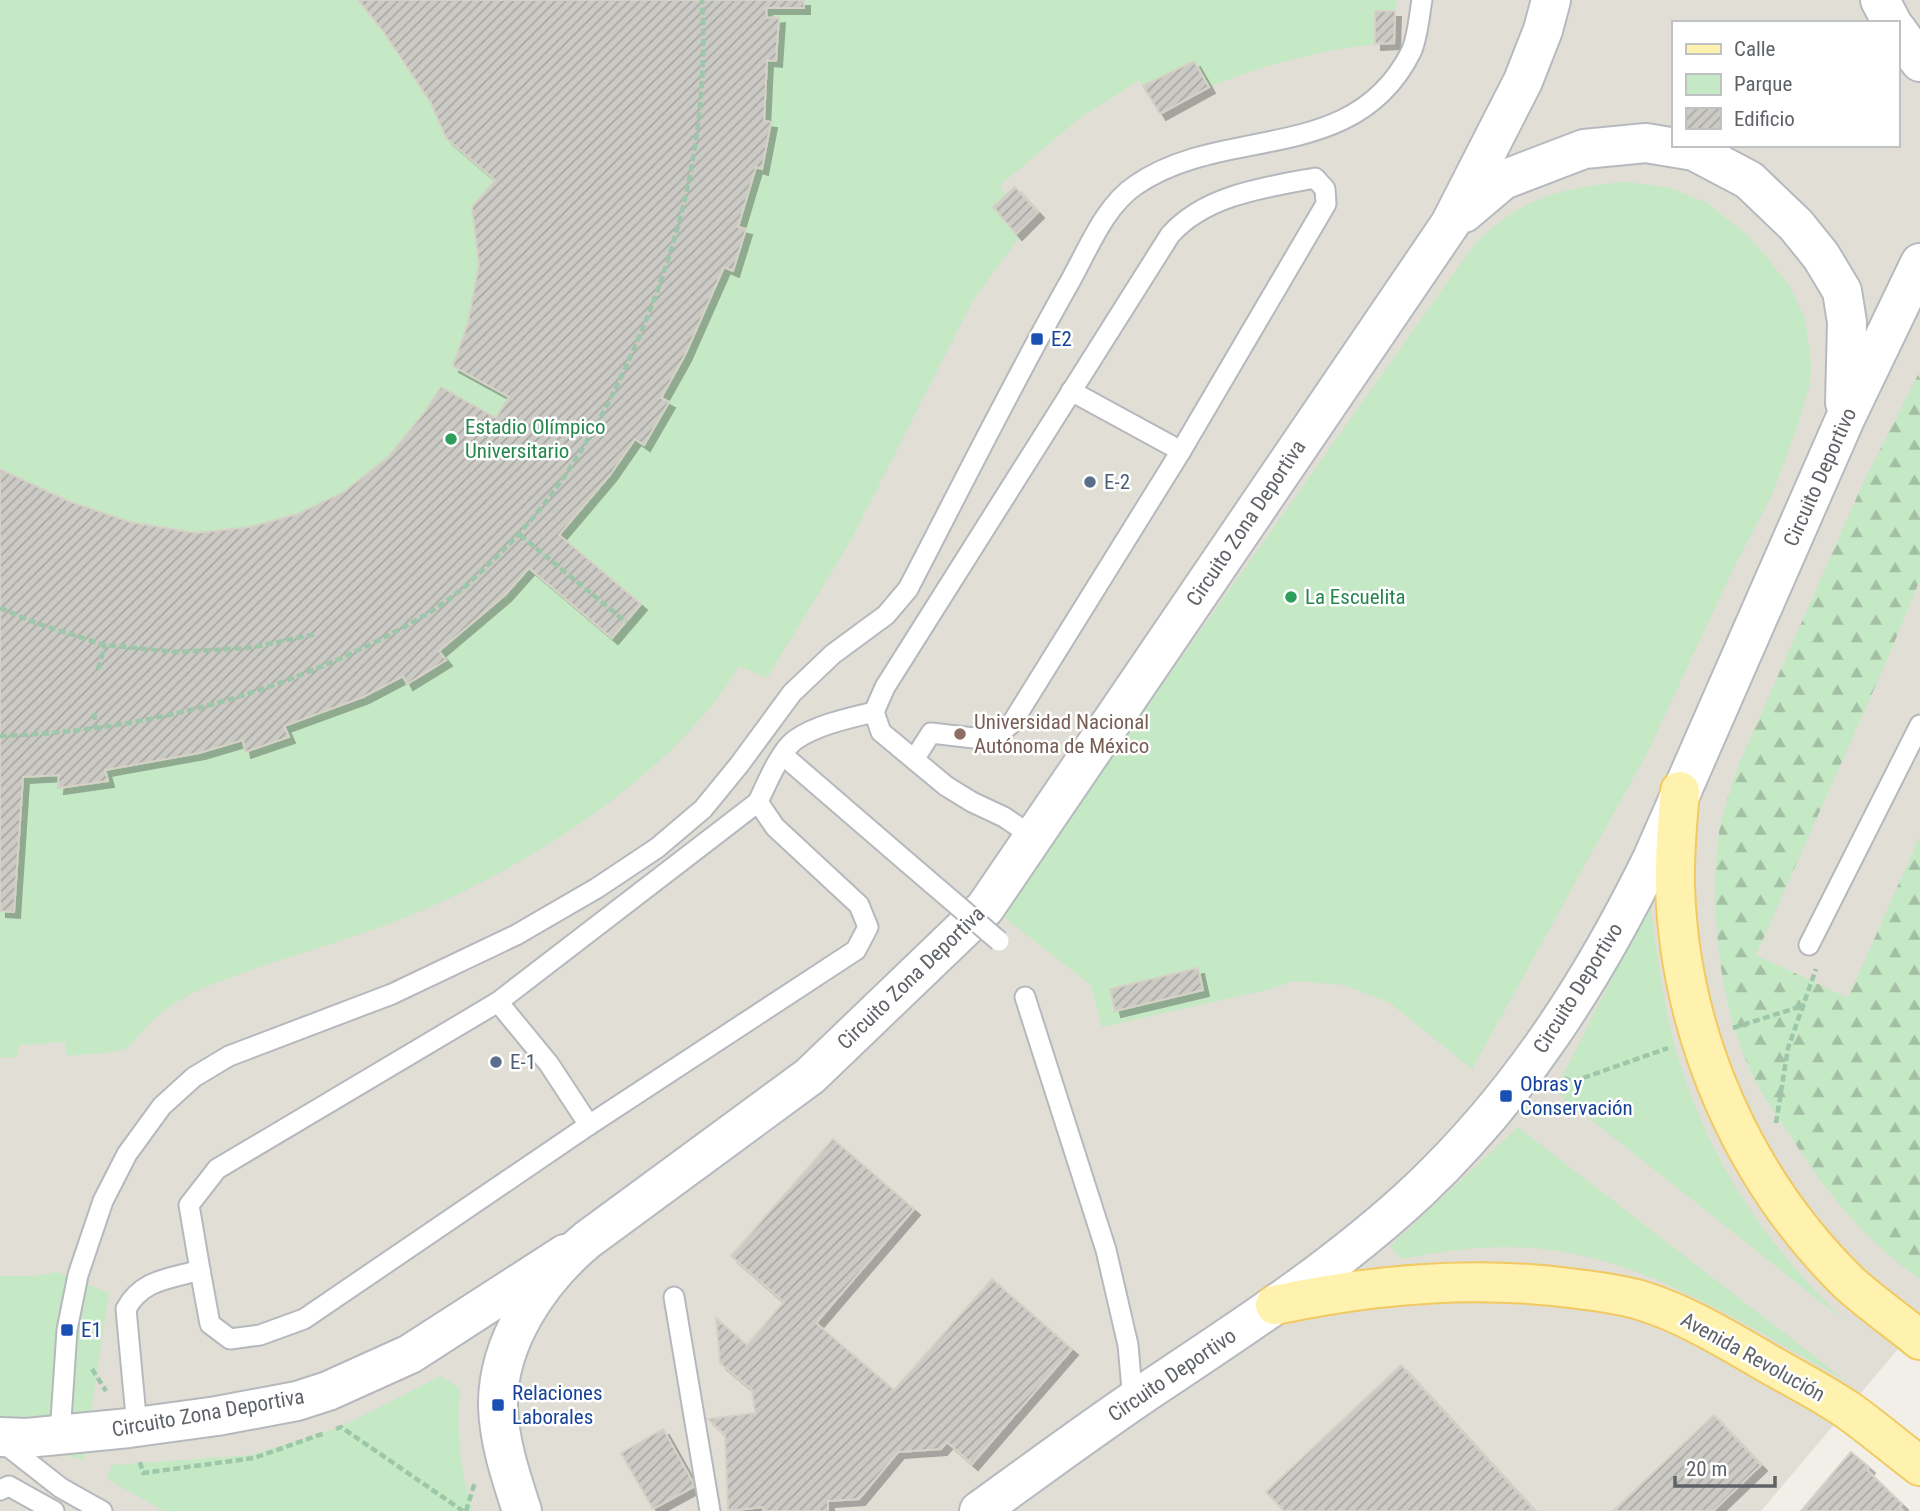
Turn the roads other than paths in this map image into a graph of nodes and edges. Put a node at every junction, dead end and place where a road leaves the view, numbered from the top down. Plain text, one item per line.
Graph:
1 (1422, 0) edge
2 (1551, 0) edge
3 (1880, 0) edge
4 (1891, 21) edge
5 (1899, 30) edge
6 (1899, 32) edge
7 (1920, 36) edge
8 (1920, 62) edge
9 (1450, 224) junction
10 (1920, 262) edge
11 (1071, 390) junction
12 (1845, 419) junction
13 (1181, 451) junction
14 (874, 712) junction
15 (1920, 725) edge
16 (784, 756) junction
17 (915, 758) junction
18 (1680, 791) junction
19 (758, 802) junction
20 (1032, 836) junction
21 (999, 941) dead end
22 (1809, 945) road end
23 (1025, 998) dead end
24 (498, 1002) junction
25 (589, 1125) junction
26 (587, 1240) junction
27 (200, 1270) junction
28 (674, 1297) dead end
29 (1275, 1306) junction
30 (1920, 1339) edge
31 (1133, 1401) junction
32 (136, 1427) junction
33 (60, 1435) junction
34 (0, 1439) edge
35 (1920, 1466) edge
36 (0, 1490) edge
37 (54, 1511) edge
38 (102, 1511) edge
39 (522, 1511) edge
40 (710, 1511) edge
41 (979, 1511) edge

1 - 33 lane
2 - 9 street, Circuito Zona Deportiva
3 - 4 street
5 - 7 lane
6 - 8 street
9 - 12 street
9 - 20 street, Circuito Zona Deportiva
10 - 12 street, Circuito Deportivo
11 - 13 lane
11 - 13 lane
11 - 14 lane
12 - 18 street, Circuito Deportivo
13 - 17 lane
14 - 16 lane
14 - 17 lane
15 - 22 lane
16 - 19 lane
16 - 21 lane, bridge
17 - 20 lane
18 - 29 street, Circuito Deportivo
18 - 30 main road
19 - 24 lane
19 - 25 lane
20 - 26 street, Circuito Zona Deportiva
23 - 31 lane
24 - 25 lane
24 - 27 lane
25 - 27 lane
26 - 32 street, Circuito Zona Deportiva
26 - 39 street
27 - 32 lane
28 - 40 lane
29 - 31 street, Circuito Deportivo
29 - 35 main road, Avenida Revolución
31 - 41 street, Circuito Deportivo
32 - 33 street, Circuito Zona Deportiva
33 - 34 street, Circuito Zona Deportiva
34 - 38 lane
36 - 37 lane

